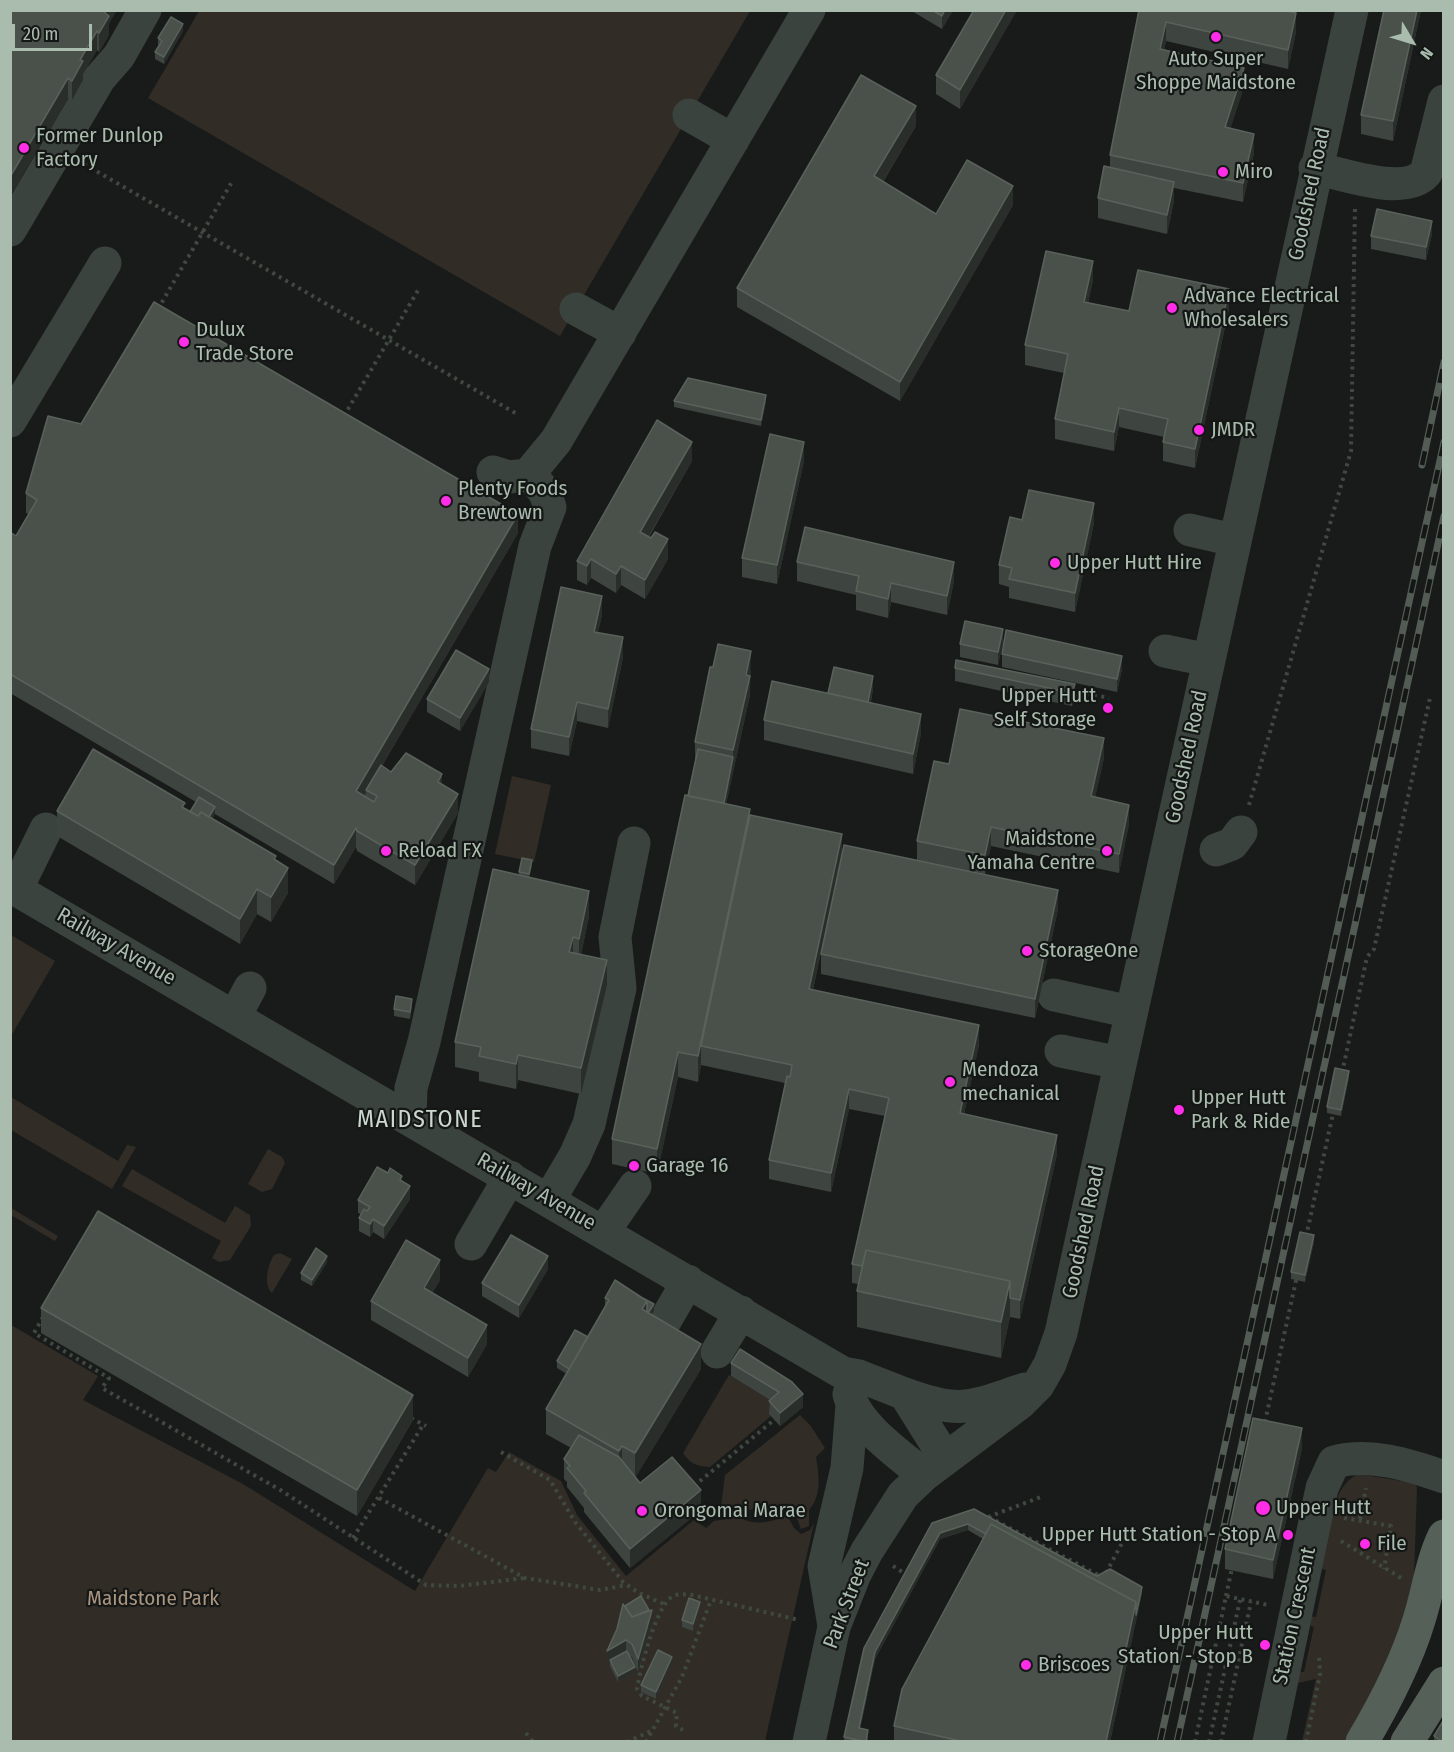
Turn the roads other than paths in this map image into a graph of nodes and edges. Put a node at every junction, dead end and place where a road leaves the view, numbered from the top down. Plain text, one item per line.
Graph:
1 (145, 10) edge
2 (809, 10) edge
3 (1352, 10) edge
4 (1443, 101) edge
5 (689, 116) dead end
6 (733, 140) junction
7 (1315, 168) junction
8 (10, 230) edge
9 (105, 263) dead end
10 (576, 309) dead end
11 (620, 333) junction
12 (10, 422) edge
13 (493, 472) dead end
14 (530, 472) junction
15 (1190, 530) dead end
16 (1234, 540) junction
17 (1164, 651) dead end
18 (1208, 660) junction
19 (46, 829) dead end
20 (634, 843) dead end
21 (13, 888) edge
22 (250, 988) dead end
23 (1054, 995) dead end
24 (1131, 1012) junction
25 (235, 1016) junction
26 (1061, 1051) dead end
27 (1120, 1063) junction
28 (410, 1118) junction
29 (510, 1177) junction
30 (635, 1186) dead end
31 (549, 1200) junction
32 (604, 1232) junction
33 (471, 1244) dead end
34 (688, 1281) junction
35 (741, 1312) junction
36 (665, 1321) edge
37 (717, 1352) dead end
38 (843, 1373) junction
39 (1038, 1384) junction
40 (905, 1394) junction
41 (852, 1405) junction
42 (935, 1466) junction
43 (1443, 1477) edge
44 (1443, 1536) edge
45 (834, 1627) junction
46 (1443, 1683) edge
47 (1402, 1741) edge
48 (809, 1742) edge
49 (1269, 1742) edge
50 (1362, 1742) edge

1 - 8 street
2 - 6 street
3 - 7 street, Goodshed Road
4 - 7 street
5 - 6 street
6 - 11 street
7 - 16 street, Goodshed Road
9 - 12 street
10 - 11 street
11 - 14 street
13 - 14 street
14 - 28 street
15 - 16 street
16 - 18 street, Goodshed Road
17 - 18 street
18 - 24 street, Goodshed Road
19 - 21 street
20 - 31 street
21 - 25 street, Railway Avenue
22 - 25 street
23 - 24 street
24 - 27 street, Goodshed Road
25 - 28 street, Railway Avenue
26 - 27 street
27 - 39 street, Goodshed Road
28 - 29 street, Railway Avenue
29 - 31 street, Railway Avenue
29 - 33 street
30 - 32 street
31 - 32 street, Railway Avenue
32 - 34 street, Railway Avenue
34 - 35 street, Railway Avenue
34 - 36 street
35 - 37 street
35 - 38 street, Railway Avenue
38 - 40 street, Railway Avenue
38 - 41 street
39 - 40 street, Railway Avenue
39 - 42 street, Goodshed Road
40 - 42 street
41 - 42 street
41 - 45 street
42 - 45 street, Park Street
43 - 49 street, Station Crescent
44 - 50 main road
45 - 48 street, Park Street
46 - 47 main road

